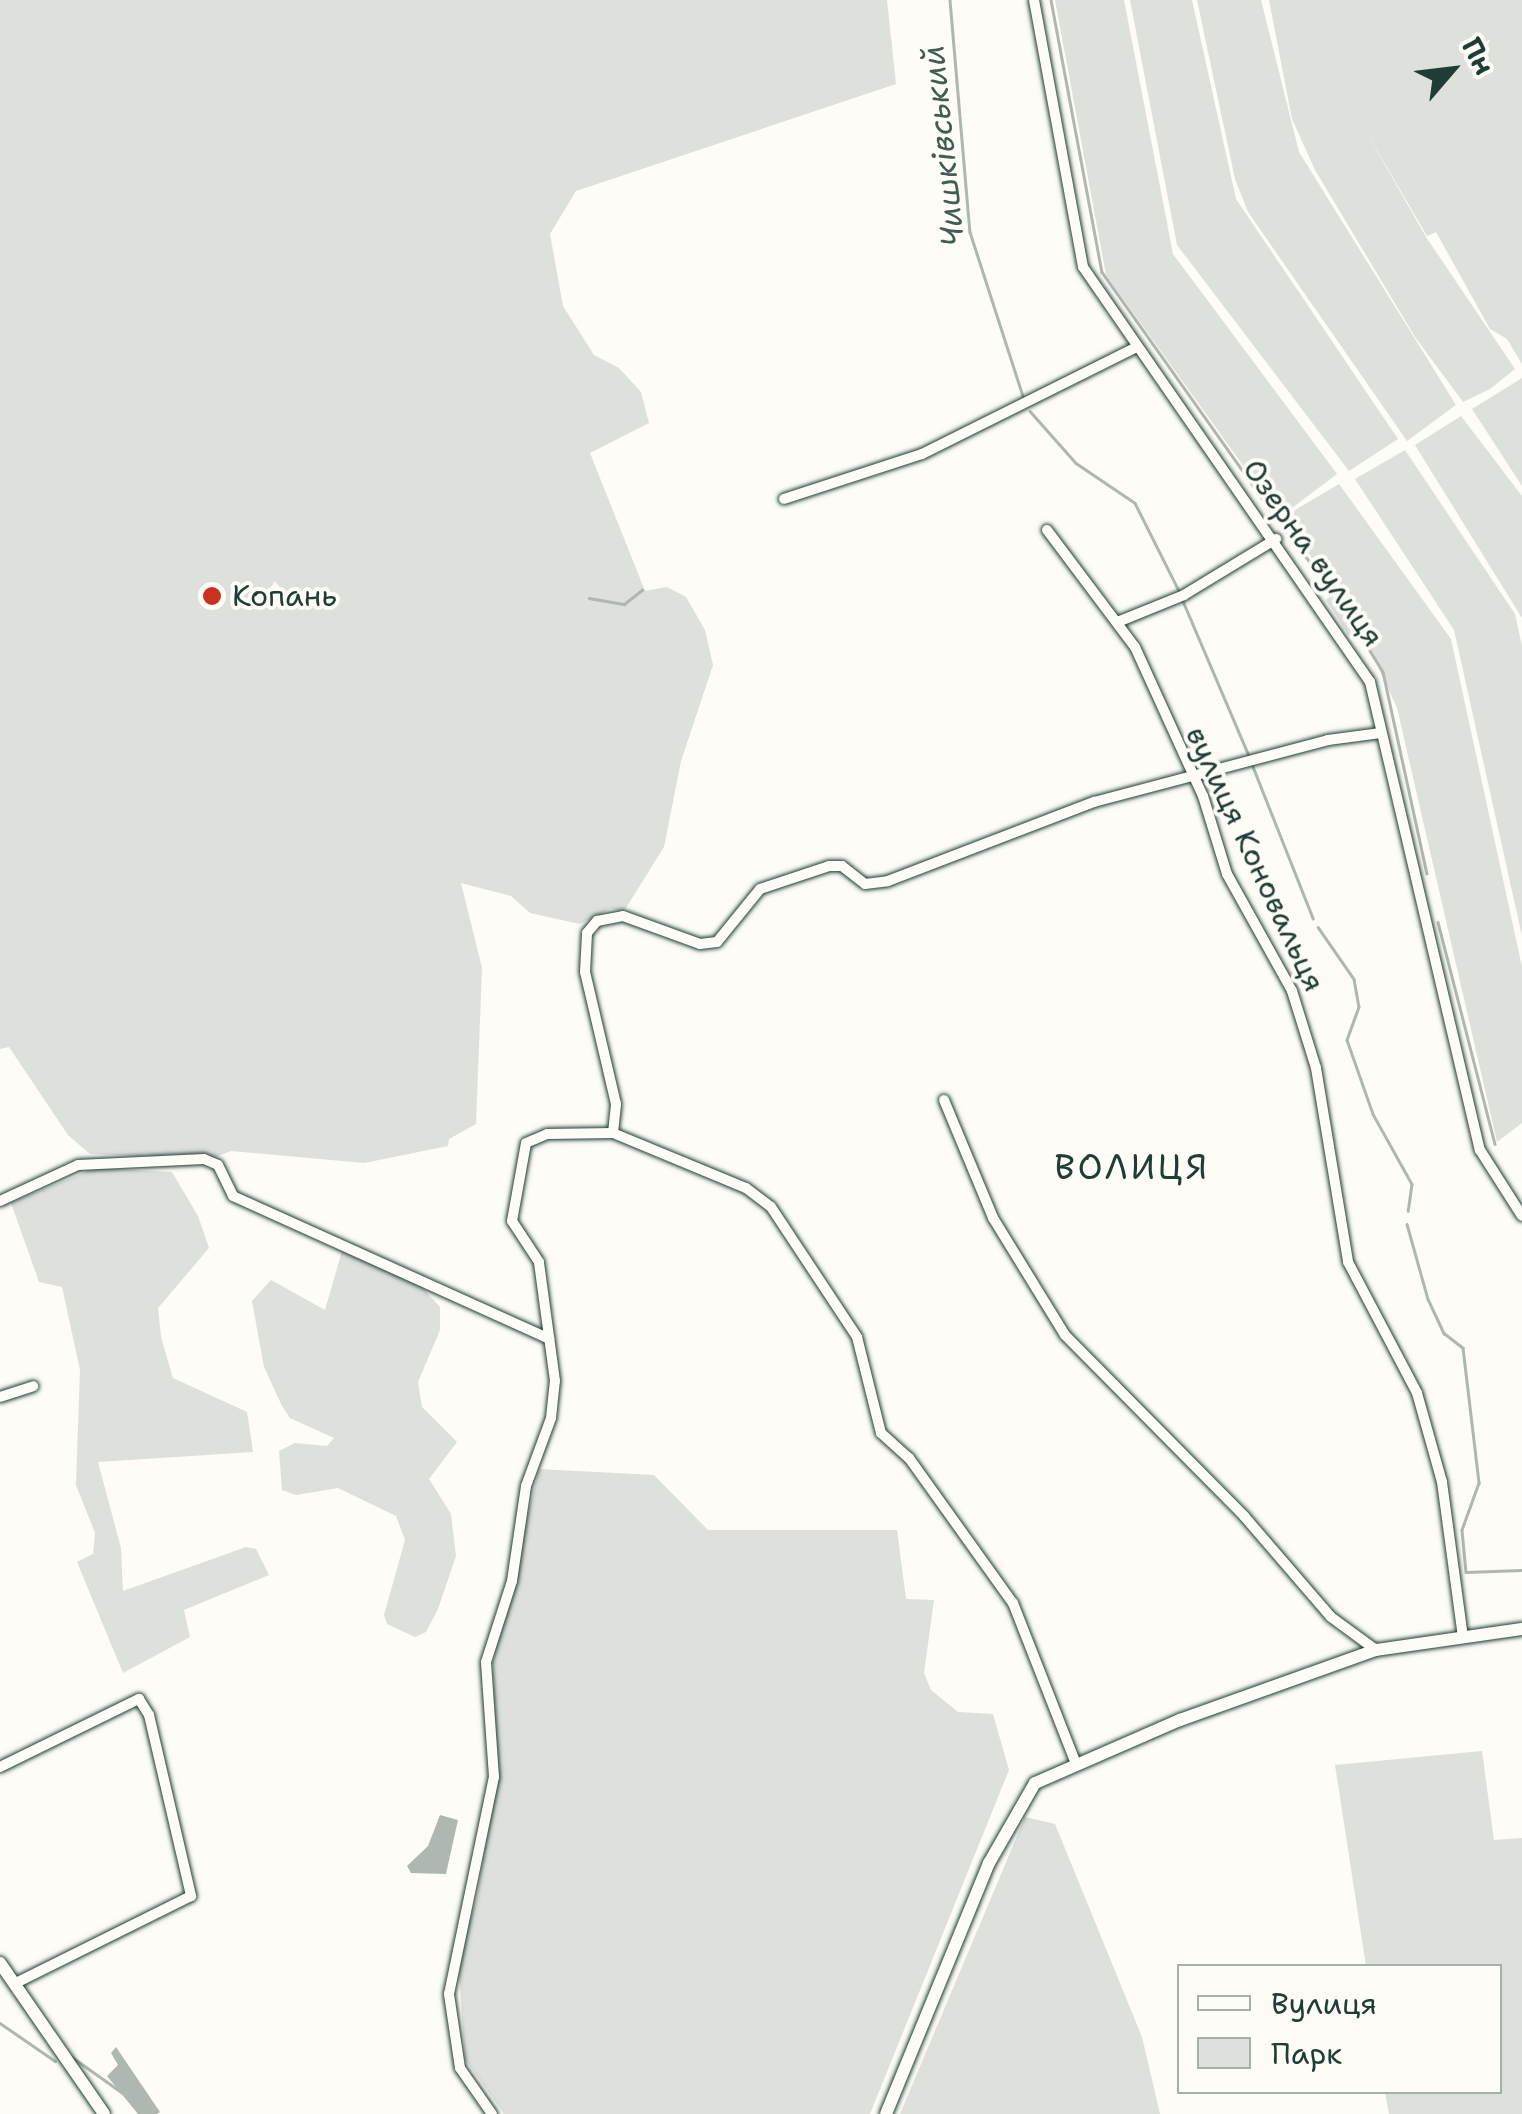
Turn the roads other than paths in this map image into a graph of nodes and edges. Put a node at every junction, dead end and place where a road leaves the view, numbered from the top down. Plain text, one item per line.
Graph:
1 (1034, 0) edge
2 (1137, 347) junction
3 (784, 499) dead end
4 (1047, 530) dead end
5 (1276, 540) junction
6 (1120, 621) junction
7 (1381, 733) junction
8 (1193, 775) junction
9 (944, 1100) dead end
10 (613, 1133) junction
11 (0, 1201) edge
12 (1522, 1216) edge
13 (548, 1340) junction
14 (33, 1386) dead end
15 (0, 1397) edge
16 (1522, 1629) edge
17 (1464, 1637) junction
18 (1376, 1650) junction
19 (1076, 1764) junction
20 (0, 1767) edge
21 (0, 1963) edge
22 (16, 1983) junction
23 (104, 2114) edge
24 (492, 2114) edge
25 (886, 2114) edge

1 - 2 street, Озерна вулиця
2 - 3 street
2 - 5 street, Озерна вулиця
4 - 6 street, вулиця Коновальця
5 - 6 street
5 - 7 street, Озерна вулиця
6 - 8 street, вулиця Коновальця
7 - 8 street
7 - 12 street, Озерна вулиця
8 - 10 street
8 - 17 street, вулиця Коновальця
9 - 18 street
10 - 13 street
10 - 19 street
11 - 13 street
13 - 24 street
14 - 15 street
16 - 17 street
17 - 18 street
18 - 19 street
19 - 25 street
20 - 22 street
21 - 22 street
22 - 23 street

